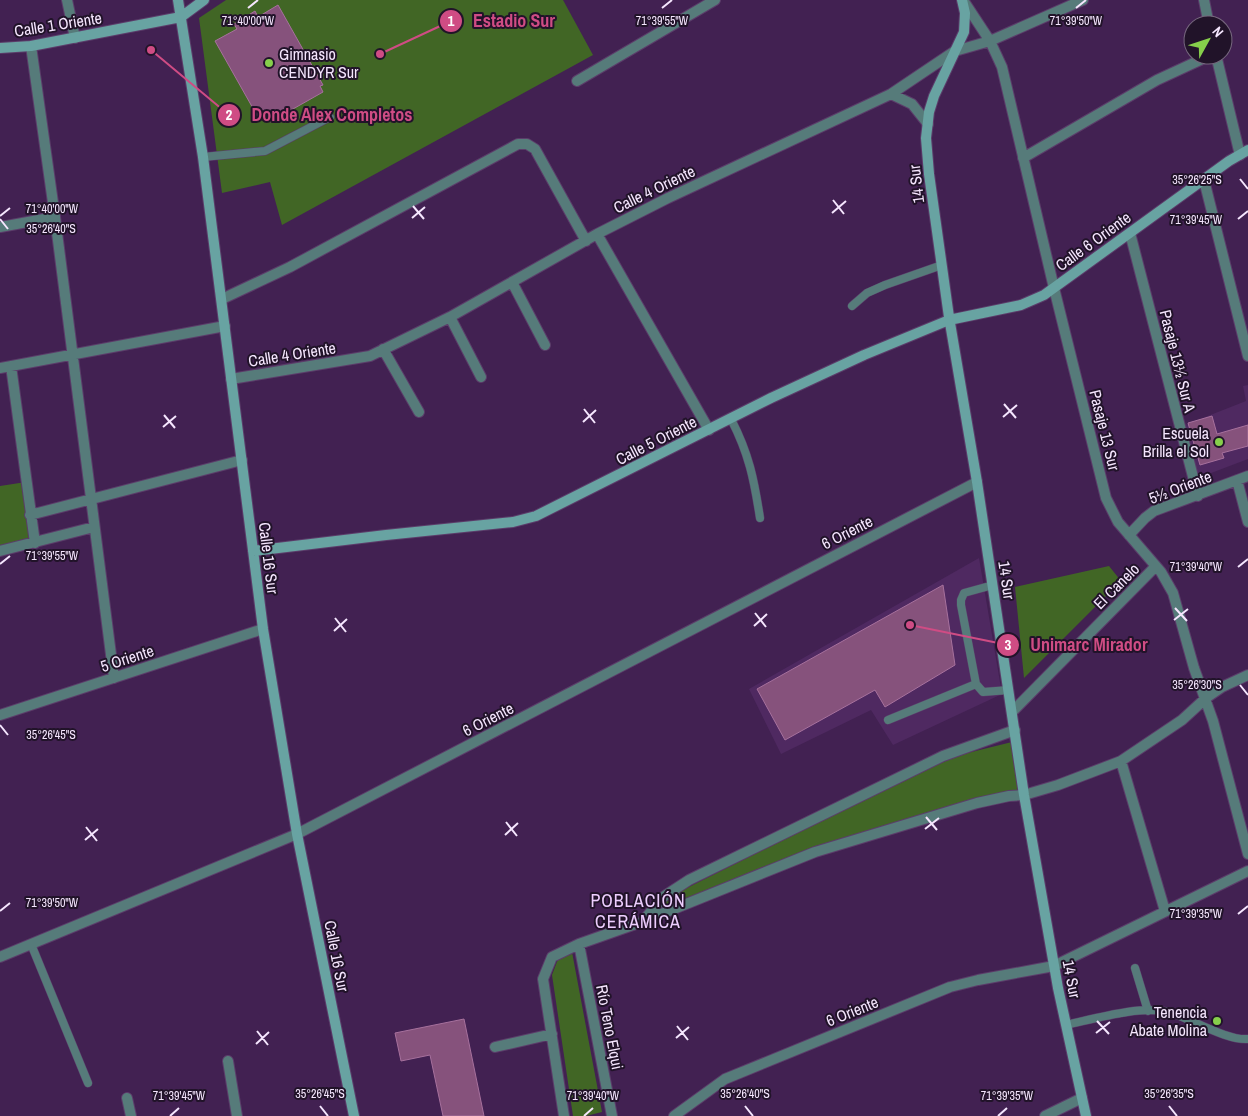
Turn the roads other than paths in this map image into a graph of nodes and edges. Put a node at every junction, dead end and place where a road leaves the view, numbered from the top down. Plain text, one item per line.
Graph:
1 (67, 0) edge
2 (178, 0) edge
3 (204, 0) edge
4 (715, 0) edge
5 (962, 0) edge
6 (1083, 0) edge
7 (1204, 0) edge
8 (1207, 15) edge
9 (181, 17) junction
10 (74, 38) junction
11 (990, 41) junction
12 (32, 46) junction
13 (0, 48) edge
14 (955, 51) junction
15 (1189, 65) edge
16 (1219, 65) edge
17 (577, 82) dead end
18 (891, 94) junction
19 (330, 117) dead end
20 (928, 124) junction
21 (1244, 153) edge
22 (203, 157) junction
23 (1023, 158) junction
24 (1204, 180) junction
25 (55, 217) junction
26 (0, 227) edge
27 (1130, 233) junction
28 (597, 234) junction
29 (586, 241) junction
30 (942, 265) junction
31 (512, 282) junction
32 (1054, 288) junction
33 (222, 299) junction
34 (852, 306) dead end
35 (450, 317) junction
36 (949, 320) junction
37 (225, 326) junction
38 (545, 345) dead end
39 (383, 350) junction
40 (72, 355) junction
41 (1248, 356) edge
42 (11, 366) junction
43 (0, 368) edge
44 (481, 377) dead end
45 (231, 379) junction
46 (419, 412) dead end
47 (731, 419) junction
48 (709, 430) junction
49 (242, 460) junction
50 (1248, 476) edge
51 (1237, 480) junction
52 (978, 482) junction
53 (1198, 496) junction
54 (90, 499) junction
55 (30, 515) junction
56 (760, 518) dead end
57 (1248, 522) edge
58 (94, 527) junction
59 (1129, 535) junction
60 (35, 543) junction
61 (0, 551) edge
62 (253, 551) junction
63 (1156, 566) junction
64 (993, 585) junction
65 (263, 629) junction
66 (1248, 674) edge
67 (114, 678) junction
68 (976, 684) junction
69 (1009, 690) junction
70 (1206, 698) junction
71 (1012, 712) junction
72 (0, 715) edge
73 (888, 720) dead end
74 (1015, 730) junction
75 (1121, 761) junction
76 (1024, 796) junction
77 (297, 834) junction
78 (1248, 854) edge
79 (1248, 871) edge
80 (1165, 911) junction
81 (644, 921) junction
82 (31, 944) junction
83 (579, 944) junction
84 (0, 957) edge
85 (1054, 966) junction
86 (1135, 968) dead end
87 (1148, 1011) junction
88 (1066, 1025) junction
89 (552, 1034) junction
90 (1248, 1039) edge
91 (495, 1047) dead end
92 (228, 1061) dead end
93 (88, 1083) dead end
94 (127, 1098) dead end
95 (1082, 1098) junction
96 (131, 1116) edge
97 (237, 1116) edge
98 (354, 1116) edge
99 (564, 1116) edge
100 (612, 1116) edge
101 (674, 1116) edge
102 (1045, 1116) edge
103 (1086, 1116) edge

1 - 10 street
2 - 9 main road, Calle 16 Sur
3 - 9 main road, Calle 1 Oriente
4 - 17 street
5 - 11 street, Pasaje 13 Sur
5 - 14 main road, 14 Sur
6 - 11 street, Calle 4 Oriente
7 - 8 street
9 - 10 main road, Calle 1 Oriente
9 - 22 main road, Calle 16 Sur
10 - 12 main road, Calle 1 Oriente
11 - 14 street, Calle 4 Oriente
11 - 23 street, Pasaje 13 Sur
12 - 13 main road, Calle 1 Oriente
12 - 25 street
14 - 18 street, Calle 4 Oriente
14 - 20 main road, 14 Sur
15 - 23 street
16 - 21 street
18 - 20 street
18 - 28 street, Calle 4 Oriente
19 - 22 lane
20 - 30 main road, 14 Sur
21 - 24 main road, Calle 6 Oriente
22 - 33 main road, Calle 16 Sur
23 - 32 street, Pasaje 13 Sur
24 - 27 main road, Calle 6 Oriente
24 - 41 street
25 - 26 street
25 - 40 street
27 - 32 main road, Calle 6 Oriente
27 - 53 street, Pasaje 13½ Sur A
28 - 29 street, Calle 4 Oriente
28 - 48 street
29 - 31 street, Calle 4 Oriente
29 - 33 street
30 - 34 lane
30 - 36 main road, 14 Sur
31 - 35 street, Calle 4 Oriente
31 - 38 street
32 - 36 main road, Calle 5 Oriente
32 - 59 street, Pasaje 13 Sur
33 - 37 main road, Calle 16 Sur
35 - 39 street, Calle 4 Oriente
35 - 44 street
36 - 47 main road, Calle 5 Oriente
36 - 52 main road, 14 Sur
37 - 40 street
37 - 45 main road, Calle 16 Sur
39 - 45 street, Calle 4 Oriente
39 - 46 street
40 - 42 street
40 - 54 street
42 - 43 street
42 - 55 street
45 - 49 main road, Calle 16 Sur
47 - 48 main road, Calle 5 Oriente
47 - 56 lane
48 - 62 main road, Calle 5 Oriente
49 - 54 street
49 - 62 main road, Calle 16 Sur
50 - 51 street, 5½ Oriente
51 - 53 street, 5½ Oriente
51 - 57 street
52 - 64 main road, 14 Sur
52 - 77 street, 6 Oriente
53 - 59 street, 5½ Oriente
54 - 55 street
54 - 58 street
55 - 60 street
58 - 60 street
58 - 67 street
59 - 63 street, Pasaje 13 Sur
60 - 61 street
62 - 65 main road, Calle 16 Sur
63 - 70 street, Pasaje 13 Sur
63 - 71 street, El Canelo
64 - 68 lane
64 - 69 main road, 14 Sur
65 - 67 street, 5 Oriente
65 - 77 main road, Calle 16 Sur
66 - 70 street
67 - 72 street, 5 Oriente
68 - 69 lane
68 - 73 lane
69 - 71 main road, 14 Sur
70 - 75 street
70 - 78 street, Pasaje 13 Sur
71 - 74 main road, 14 Sur
74 - 76 main road, 14 Sur
74 - 81 street
75 - 76 street
75 - 80 street
76 - 81 street
76 - 85 main road, 14 Sur
77 - 82 street, 6 Oriente
77 - 98 main road, Calle 16 Sur
79 - 80 street, 6 Oriente
80 - 85 street, 6 Oriente
81 - 83 street
82 - 84 street, 6 Oriente
82 - 93 lane
83 - 89 street
83 - 100 street, Río Teno Elqui
85 - 88 main road, 14 Sur
85 - 101 street, 6 Oriente
86 - 87 lane
87 - 88 lane
87 - 90 lane
88 - 95 main road, 14 Sur
89 - 91 street
89 - 99 street
92 - 97 street
94 - 96 street
95 - 102 street
95 - 103 main road, 14 Sur

